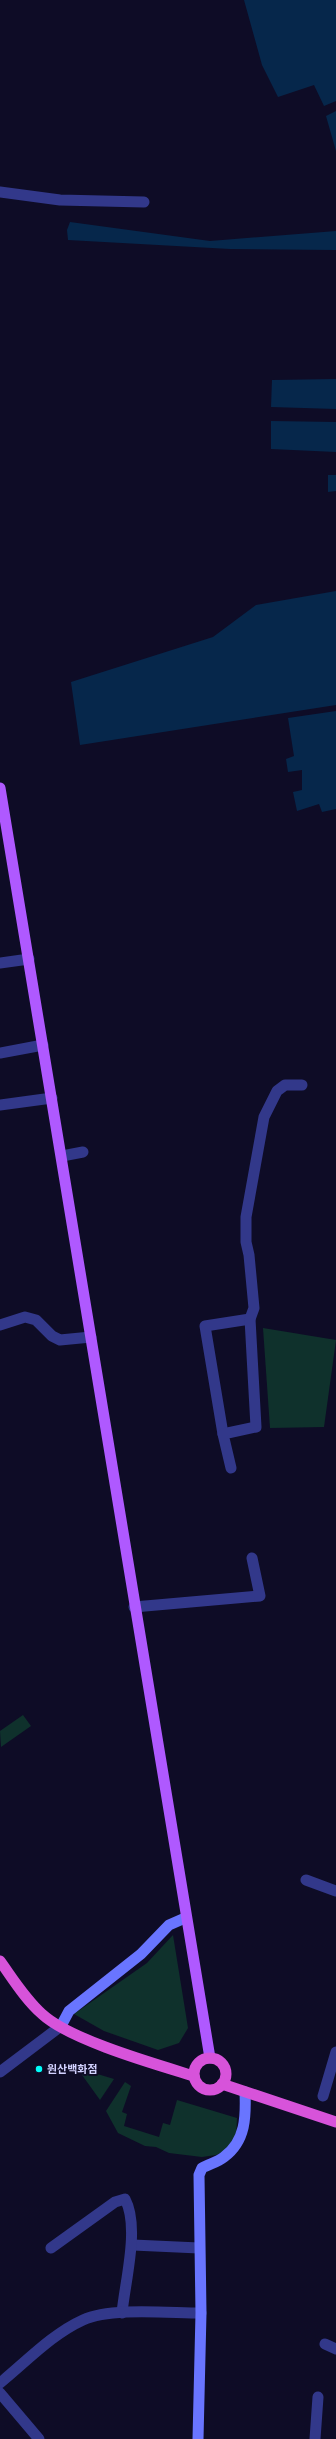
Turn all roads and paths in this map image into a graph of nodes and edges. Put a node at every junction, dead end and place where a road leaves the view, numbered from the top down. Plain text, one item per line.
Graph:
1 (0, 192) edge
2 (144, 202) dead end
3 (0, 788) edge
4 (29, 958) junction
5 (0, 963) edge
6 (43, 1045) junction
7 (0, 1052) edge
8 (302, 1085) dead end
9 (52, 1098) junction
10 (0, 1105) edge
11 (83, 1152) dead end
12 (62, 1156) junction
13 (250, 1319) junction
14 (0, 1325) edge
15 (91, 1337) junction
16 (223, 1434) junction
17 (231, 1468) dead end
18 (252, 1558) dead end
19 (134, 1607) junction
20 (306, 1880) dead end
21 (336, 1891) edge
22 (185, 1918) junction
23 (0, 1961) edge
24 (61, 2026) junction
25 (336, 2052) edge
26 (210, 2058) junction
27 (0, 2072) edge
28 (194, 2076) junction
29 (222, 2084) junction
30 (245, 2092) junction
31 (322, 2096) dead end
32 (336, 2122) edge
33 (133, 2245) junction
34 (51, 2248) dead end
35 (199, 2248) junction
36 (122, 2313) junction
37 (201, 2313) junction
38 (325, 2344) dead end
39 (336, 2349) edge
40 (0, 2383) edge
41 (0, 2393) edge
42 (318, 2397) dead end
43 (39, 2439) edge
44 (198, 2439) edge
45 (315, 2439) edge

1 - 2 street
3 - 4 main road
4 - 5 street
4 - 6 main road
6 - 7 street
6 - 9 main road
8 - 13 street
9 - 10 street
9 - 12 main road
11 - 12 street
12 - 15 main road
13 - 16 street
13 - 16 street
14 - 15 street
15 - 19 main road
16 - 17 street
18 - 19 street
19 - 22 main road
20 - 21 street
22 - 24 main road
22 - 26 main road
23 - 24 highway
24 - 27 street
24 - 28 highway
25 - 31 street
26 - 28 highway
26 - 29 highway
28 - 29 highway
29 - 30 highway
30 - 32 highway
30 - 35 main road
33 - 34 street
33 - 35 street
33 - 36 street
35 - 37 main road
36 - 37 street
36 - 40 street
37 - 44 main road
38 - 39 street
41 - 43 street
42 - 45 street

